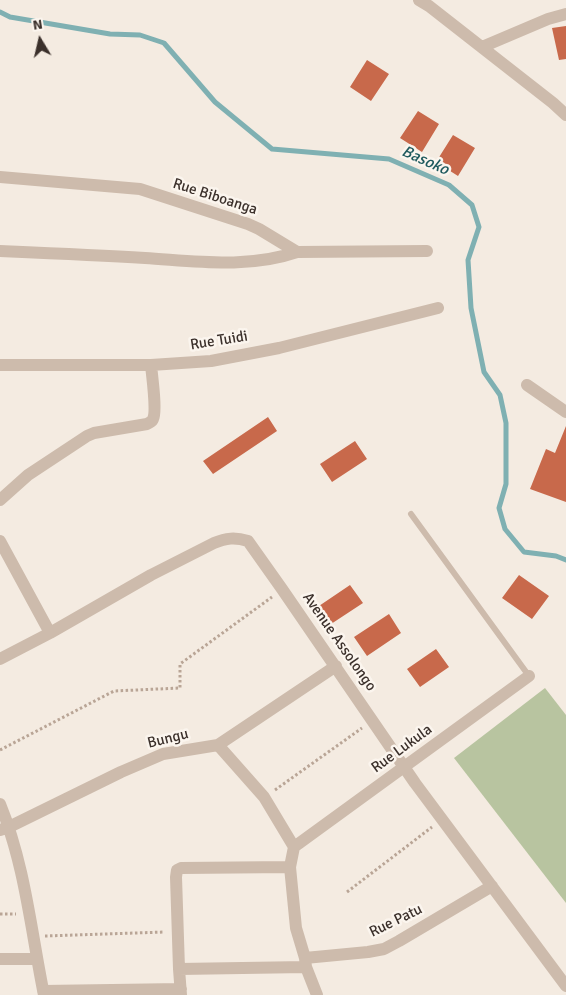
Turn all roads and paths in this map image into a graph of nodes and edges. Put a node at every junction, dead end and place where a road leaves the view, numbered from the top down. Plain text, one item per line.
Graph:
1 (419, 0) edge
2 (566, 14) edge
3 (482, 47) junction
4 (566, 115) edge
5 (0, 178) edge
6 (0, 251) edge
7 (427, 251) dead end
8 (297, 252) junction
9 (438, 308) dead end
10 (0, 365) edge
11 (151, 366) junction
12 (528, 385) dead end
13 (566, 412) edge
14 (0, 500) edge
15 (411, 514) dead end
16 (0, 542) edge
17 (282, 589) junction
18 (50, 633) junction
19 (0, 659) edge
20 (336, 666) junction
21 (529, 676) joint
22 (373, 720) junction
23 (218, 745) junction
24 (0, 750) edge
25 (405, 767) junction
26 (264, 797) junction
27 (0, 804) edge
28 (442, 819) junction
29 (5, 829) edge
30 (294, 847) junction
31 (290, 867) junction
32 (492, 886) junction
33 (347, 892) dead end
34 (178, 932) junction
35 (32, 936) junction
36 (37, 959) junction
37 (0, 960) edge
38 (306, 962) junction
39 (179, 969) junction
40 (566, 986) edge
41 (181, 992) edge
42 (44, 993) edge
43 (317, 995) edge

1 - 3 street
2 - 3 street
3 - 4 street
5 - 8 street, Rue Biboanga
6 - 8 street
7 - 8 street
9 - 11 street, Rue Tuidi
10 - 11 street, Rue Tuidi
11 - 14 street
12 - 13 street
15 - 21 lane
16 - 18 street
17 - 18 street, Avenue Assolongo
17 - 20 street, Avenue Assolongo
17 - 24 path
18 - 19 street, Avenue Assolongo
20 - 22 street, Avenue Assolongo
20 - 23 street, Bungu
21 - 25 street, Rue Lukula
22 - 25 street, Avenue Assolongo
22 - 26 path
23 - 26 street
23 - 29 street, Bungu
25 - 28 street, Avenue Assolongo
25 - 30 street, Rue Lukula
26 - 30 street
27 - 29 street
28 - 32 street, Avenue Assolongo
28 - 33 path
29 - 35 street
30 - 31 street
31 - 34 street
31 - 38 street
32 - 38 street, Rue Patu
32 - 40 street, Avenue Assolongo
34 - 35 path
34 - 39 street
35 - 36 street
36 - 37 street
36 - 42 street
38 - 39 street, Rue Patu
38 - 43 street
39 - 41 street
41 - 42 street

